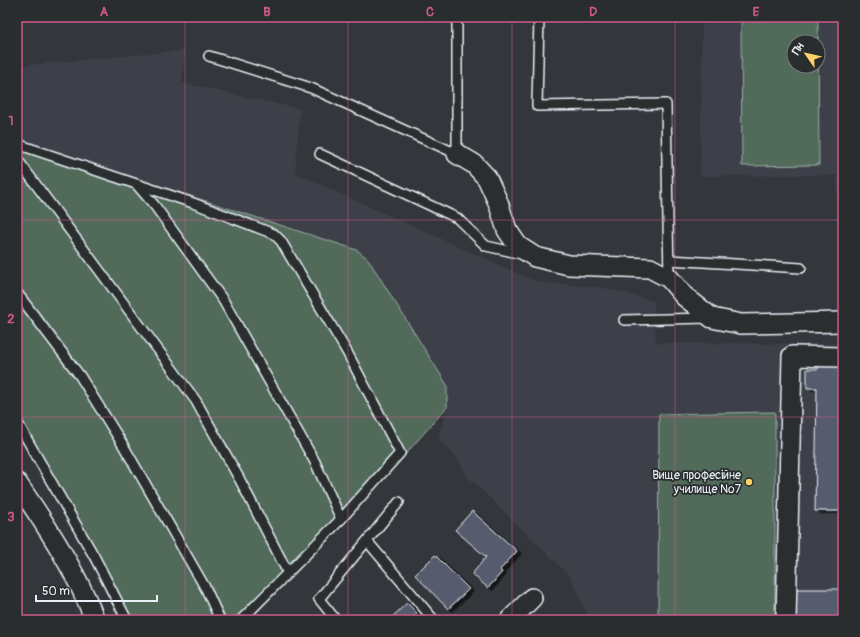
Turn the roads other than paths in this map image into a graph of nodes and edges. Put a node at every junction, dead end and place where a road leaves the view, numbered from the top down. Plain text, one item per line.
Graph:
1 (457, 17) edge
2 (539, 17) edge
3 (209, 56) dead end
4 (17, 144) edge
5 (320, 154) dead end
6 (457, 154) junction
7 (17, 159) edge
8 (136, 184) junction
9 (535, 257) junction
10 (801, 268) dead end
11 (669, 269) junction
12 (17, 292) edge
13 (712, 318) junction
14 (624, 320) dead end
15 (843, 322) edge
16 (843, 357) edge
17 (17, 422) edge
18 (17, 483) edge
19 (399, 502) dead end
20 (341, 519) junction
21 (367, 540) junction
22 (288, 573) junction
23 (532, 598) dead end
24 (95, 620) edge
25 (127, 620) edge
26 (220, 620) edge
27 (241, 620) edge
28 (336, 620) edge
29 (432, 620) edge
30 (510, 620) edge
31 (786, 620) edge

1 - 6 lane
2 - 11 lane
3 - 6 lane
4 - 8 lane
5 - 9 lane
6 - 9 street
7 - 22 lane
8 - 20 lane
8 - 20 lane
9 - 11 street
10 - 11 lane
11 - 13 street
12 - 26 lane
13 - 14 lane
13 - 15 street
16 - 31 street
17 - 25 lane
18 - 24 street
19 - 21 lane
20 - 22 lane
21 - 28 lane
21 - 29 lane
22 - 27 lane
23 - 30 street

